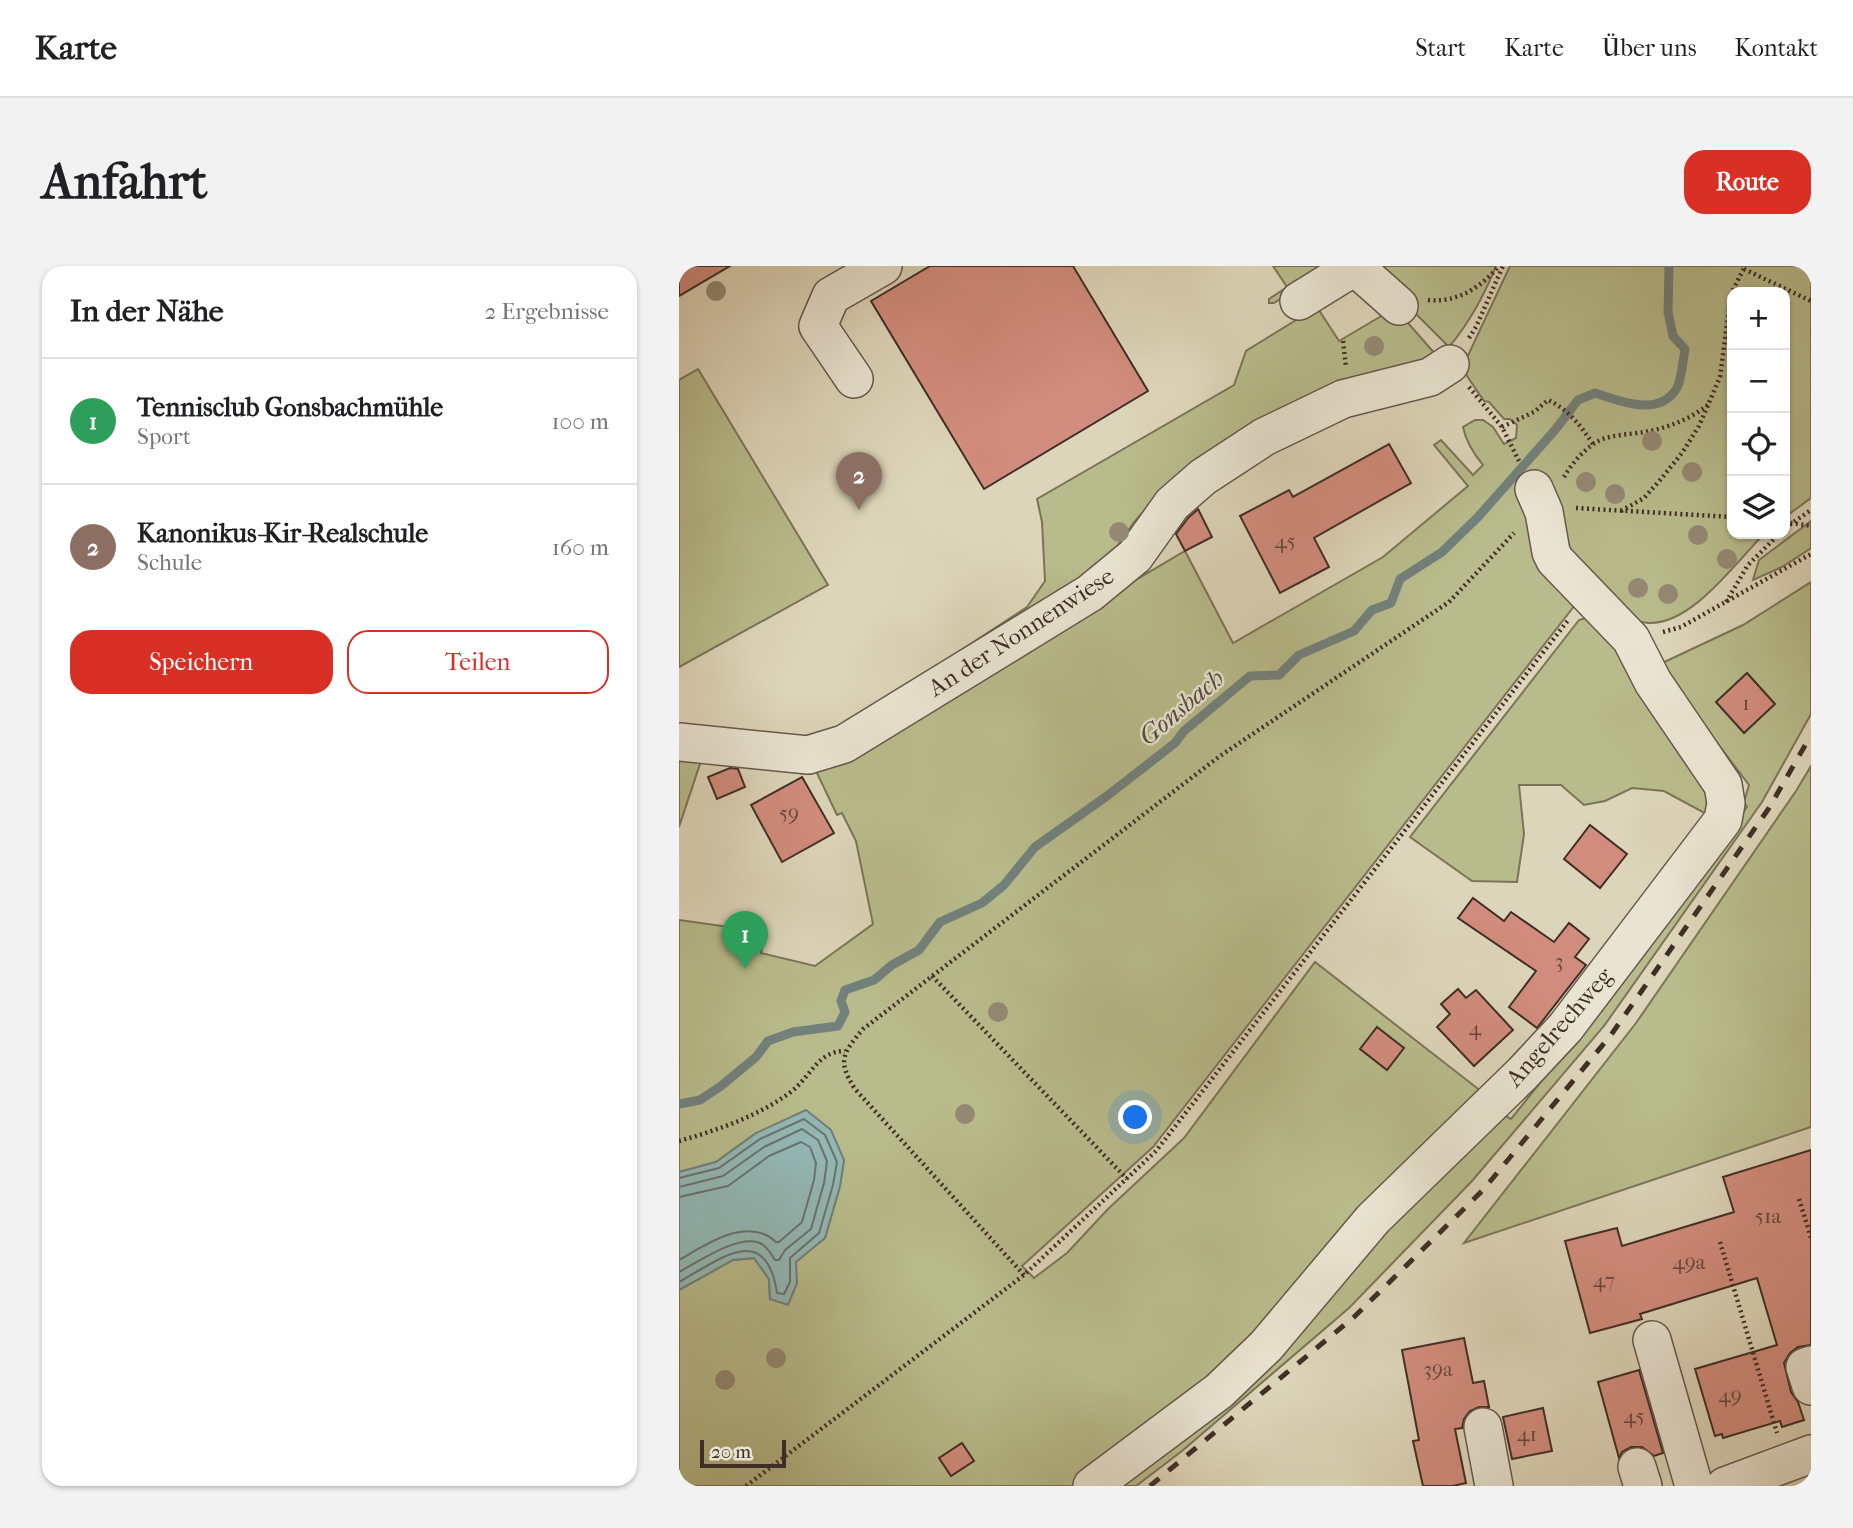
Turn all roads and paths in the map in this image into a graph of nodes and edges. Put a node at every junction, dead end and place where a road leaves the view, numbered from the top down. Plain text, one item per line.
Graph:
1 (883, 266) edge
2 (1354, 266) edge
3 (1501, 266) edge
4 (1744, 267) edge
5 (1394, 300) joint
6 (1299, 301) dead end
7 (1811, 302) edge
8 (1450, 364) junction
9 (854, 379) dead end
10 (1709, 405) junction
11 (1502, 426) junction
12 (1509, 441) dead end
13 (1593, 444) junction
14 (1546, 502) junction
15 (1811, 510) edge
16 (1621, 511) junction
17 (1727, 517) edge
18 (1790, 521) edge
19 (1790, 522) edge
20 (1811, 526) edge
21 (1774, 539) edge
22 (1811, 554) edge
23 (1588, 595) junction
24 (1726, 603) junction
25 (1631, 639) junction
26 (679, 742) edge
27 (932, 976) junction
28 (845, 1051) junction
29 (679, 1141) edge
30 (1127, 1179) junction
31 (1799, 1199) dead end
32 (1811, 1238) edge
33 (1720, 1242) dead end
34 (1024, 1275) junction
35 (1652, 1340) dead end
36 (1811, 1365) edge
37 (1811, 1386) edge
38 (1773, 1421) dead end
39 (1483, 1427) dead end
40 (1811, 1454) edge
41 (746, 1486) edge
42 (1092, 1486) edge
43 (1494, 1486) edge
44 (1694, 1486) edge
45 (1725, 1486) edge

1 - 9 street
2 - 5 street
2 - 6 street
3 - 5 path
3 - 8 path
4 - 7 path
4 - 10 path
8 - 11 path
8 - 26 street, An der Nonnenwiese
10 - 13 path
10 - 16 path
11 - 12 path
11 - 13 path
13 - 14 path
14 - 16 path
14 - 23 street, Angelrechweg
14 - 27 path
15 - 18 path
16 - 17 path
19 - 20 path
21 - 24 path
22 - 24 path
23 - 25 street, Angelrechweg
23 - 30 path
24 - 25 path
25 - 42 street, Angelrechweg
27 - 28 path
27 - 30 path
28 - 29 path
28 - 34 path
30 - 34 path
31 - 32 path
33 - 38 path
34 - 41 path
35 - 44 street
36 - 37 street
39 - 43 street
40 - 45 street

